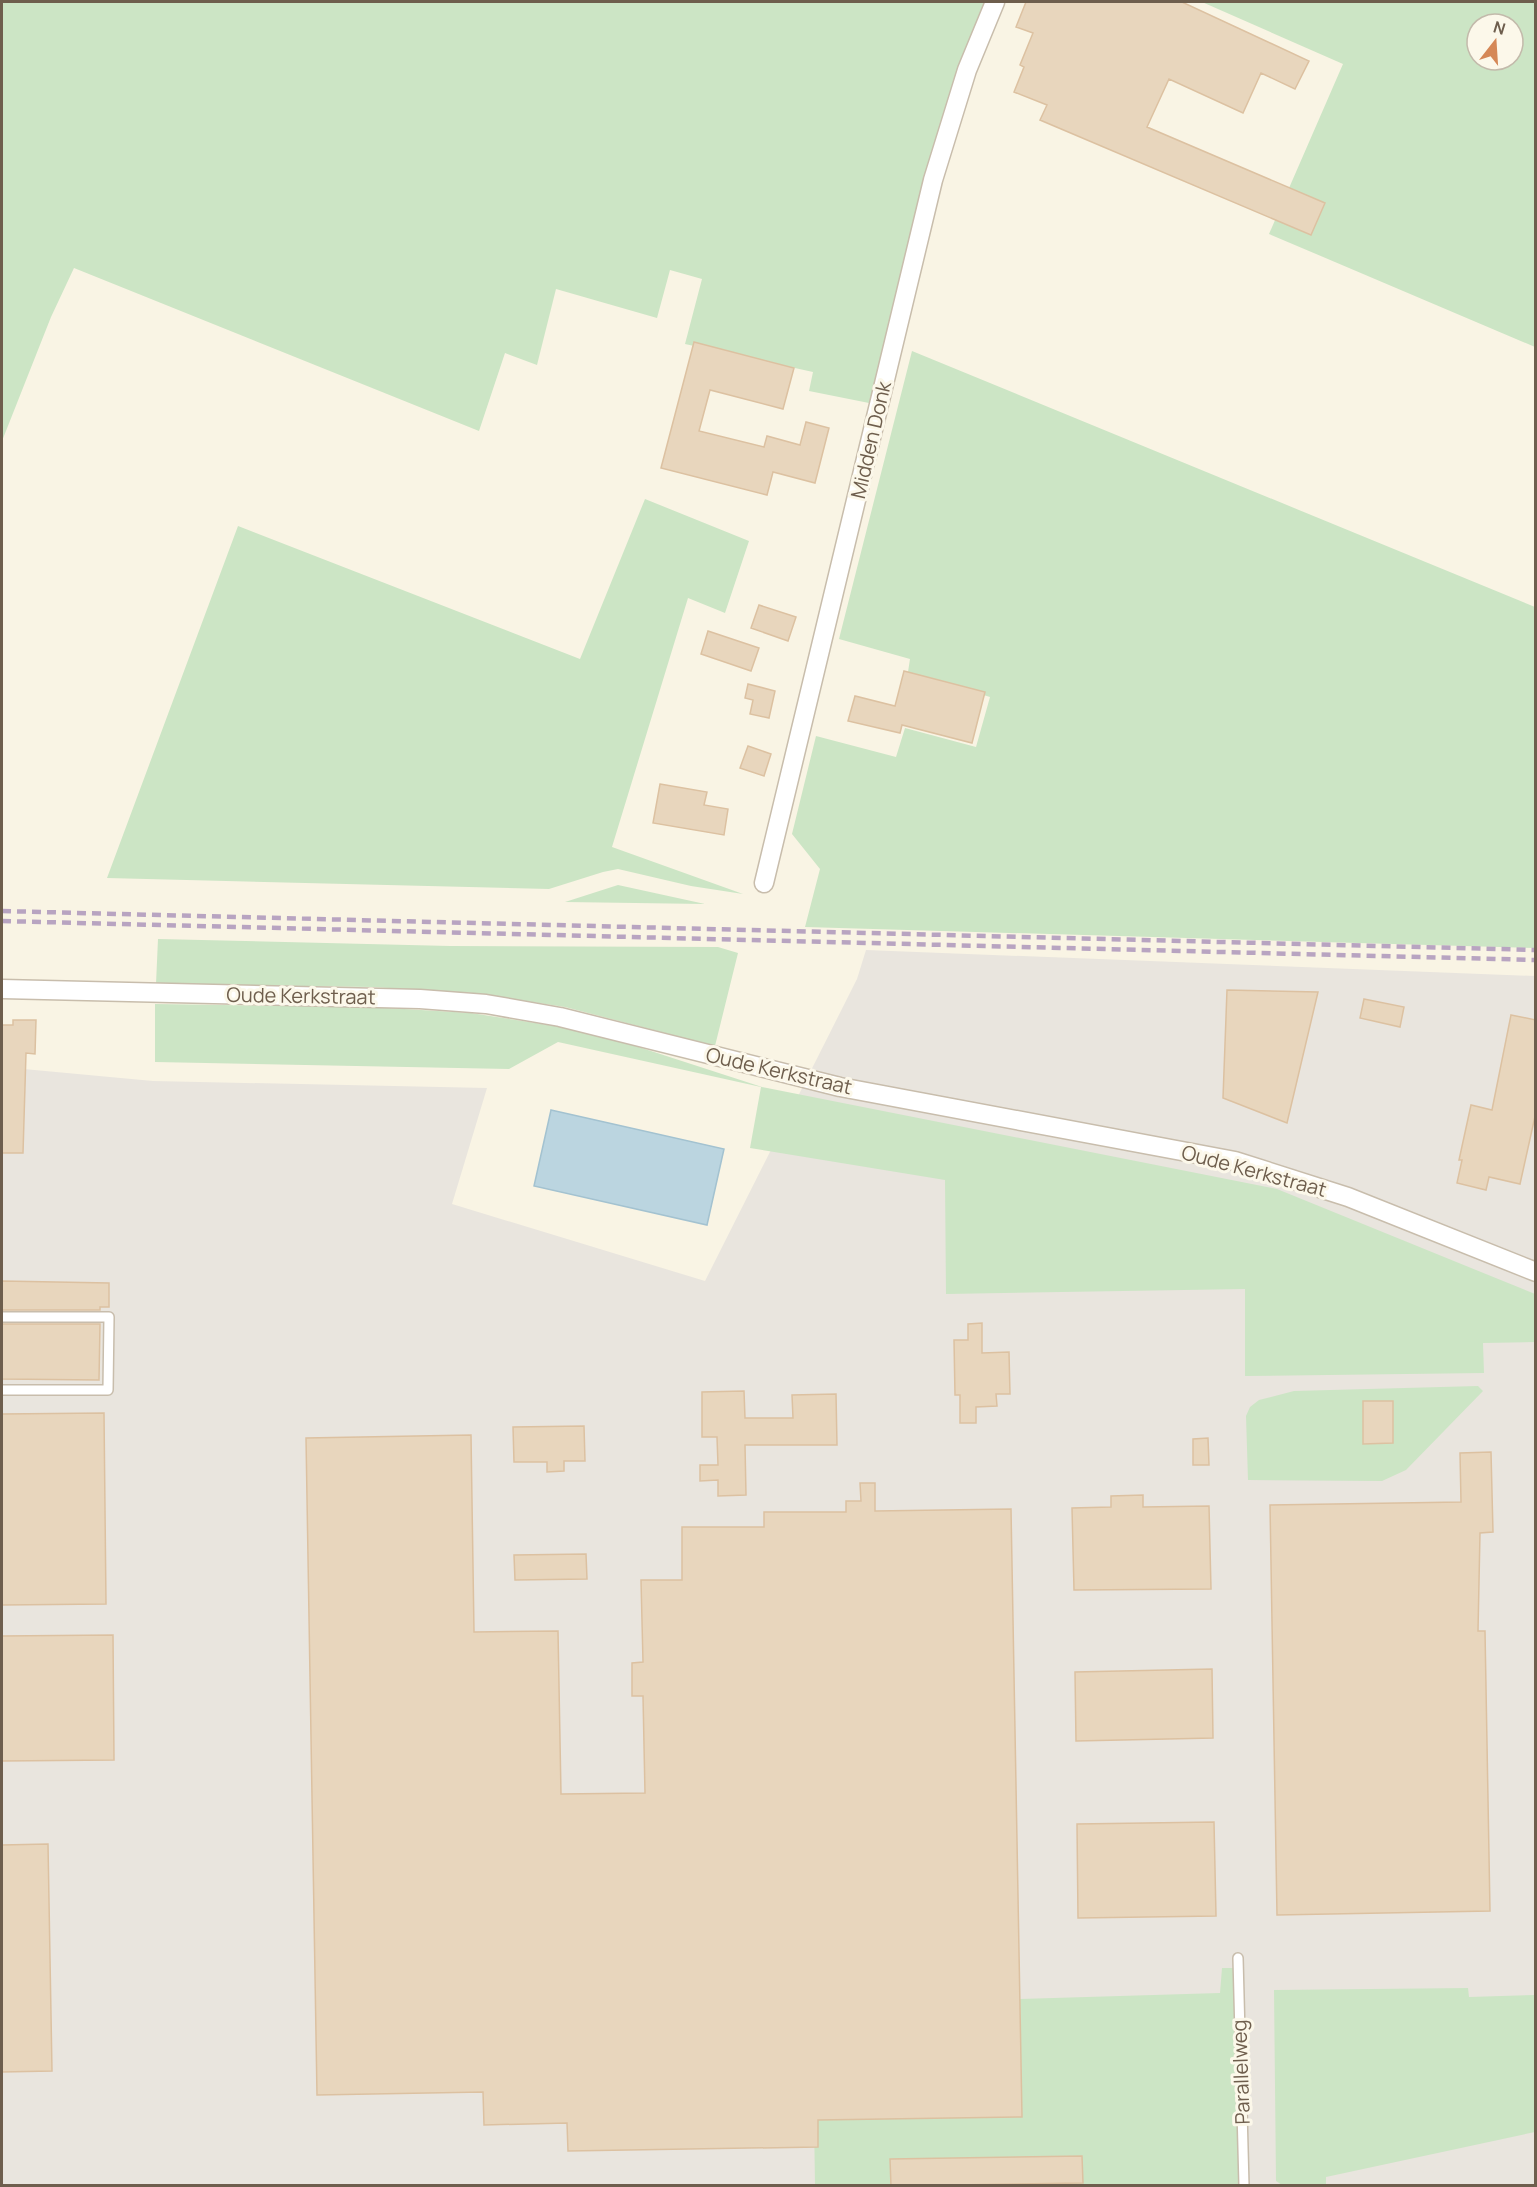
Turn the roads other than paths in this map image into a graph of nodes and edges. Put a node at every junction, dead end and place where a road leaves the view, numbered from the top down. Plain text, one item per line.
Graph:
1 (995, 2) edge
2 (764, 883) dead end
3 (2, 989) edge
4 (1536, 1272) edge
5 (2, 1317) edge
6 (2, 1390) edge
7 (1238, 1958) dead end
8 (1244, 2186) edge

1 - 2 street, Midden Donk
3 - 4 street, Oude Kerkstraat
5 - 6 lane
7 - 8 lane, Parallelweg

